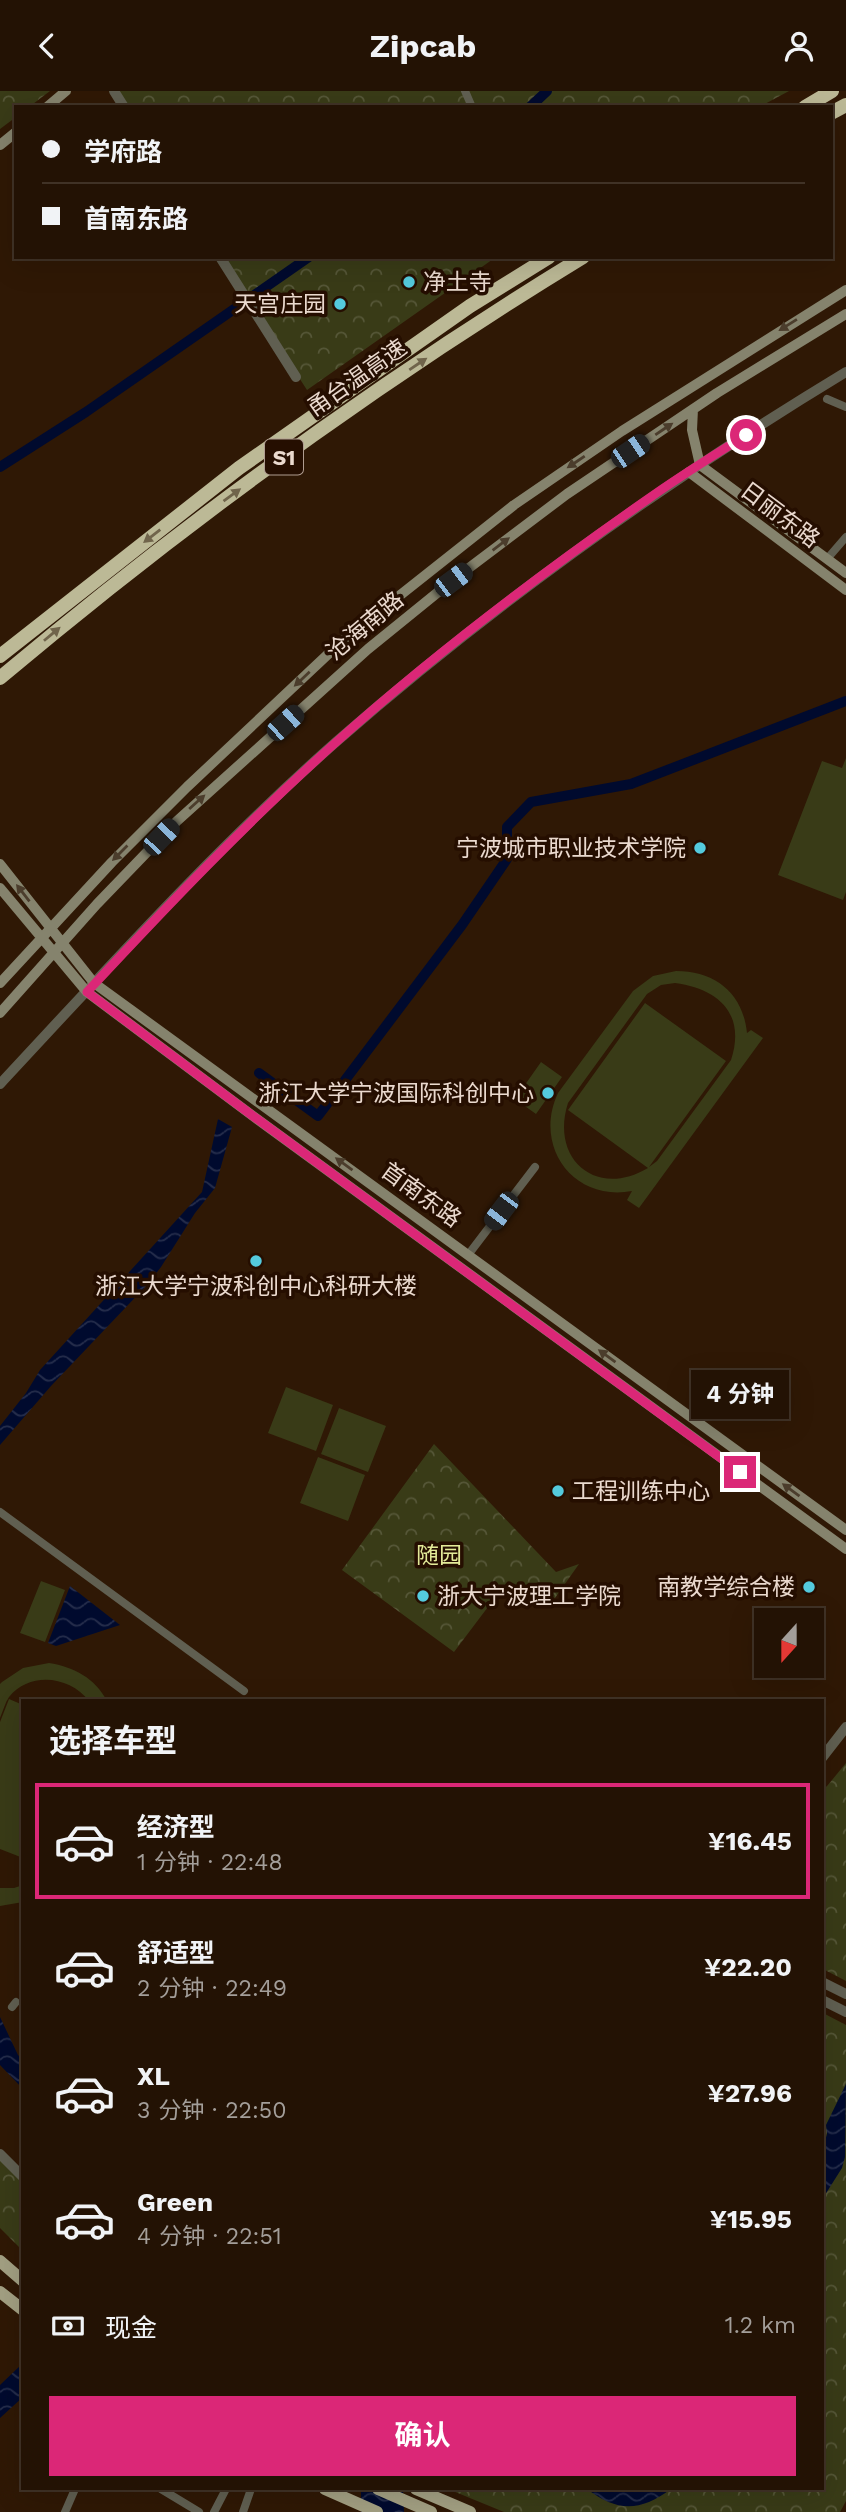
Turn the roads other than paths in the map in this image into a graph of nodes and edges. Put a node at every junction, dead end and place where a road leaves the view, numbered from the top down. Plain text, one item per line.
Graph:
1 (66, 91) edge
2 (832, 91) edge
3 (49, 105) edge
4 (808, 105) edge
5 (14, 134) edge
6 (0, 145) edge
7 (221, 259) edge
8 (546, 259) edge
9 (580, 259) edge
10 (846, 290) edge
11 (846, 314) edge
12 (846, 372) edge
13 (296, 377) dead end
14 (827, 399) dead end
15 (846, 407) edge
16 (693, 409) junction
17 (700, 465) junction
18 (689, 472) junction
19 (846, 537) edge
20 (827, 559) junction
21 (846, 573) edge
22 (846, 590) edge
23 (0, 656) edge
24 (0, 678) edge
25 (0, 864) edge
26 (0, 888) edge
27 (51, 928) junction
28 (42, 938) junction
29 (62, 943) junction
30 (54, 952) junction
31 (0, 983) edge
32 (90, 987) junction
33 (0, 1013) edge
34 (0, 1084) edge
35 (535, 1167) dead end
36 (468, 1255) junction
37 (0, 1511) edge
38 (846, 1531) edge
39 (846, 1549) edge
40 (244, 1691) dead end
41 (846, 1727) edge
42 (824, 1755) edge
43 (824, 1983) edge
44 (846, 1994) edge
45 (824, 2001) edge
46 (846, 2012) edge
47 (0, 2154) edge
48 (21, 2174) edge
49 (8, 2269) edge
50 (0, 2290) edge
51 (21, 2308) edge
52 (75, 2490) edge
53 (163, 2490) edge
54 (225, 2490) edge
55 (251, 2490) edge
56 (326, 2490) edge
57 (380, 2490) edge
58 (418, 2490) edge
59 (367, 2509) edge
60 (425, 2509) edge
61 (65, 2512) edge
62 (199, 2512) edge
63 (214, 2512) edge
64 (243, 2512) edge
65 (470, 2512) edge

1 - 3 main road
2 - 4 highway
5 - 6 main road
7 - 13 street
8 -> 23 highway, 甬台温高速 / S1
24 -> 9 highway, 甬台温高速 / S1
10 -> 27 main road, 沧海南路
11 - 16 main road, 沧海南路
12 - 17 street
14 - 15 street
16 - 17 main road
29 -> 16 main road, 沧海南路
17 - 18 street
17 - 20 main road, 日丽东路
18 - 22 main road, 日丽东路
18 - 32 street
19 - 20 street
20 - 21 main road, 日丽东路
27 -> 25 main road, 首南东路
26 - 28 main road, 首南东路
27 - 28 main road, 沧海南路
27 - 29 main road, 首南东路
28 - 30 main road, 首南东路
28 - 31 main road, 沧海南路
29 - 30 main road, 沧海南路
29 - 32 main road, 首南东路
30 - 32 main road, 首南东路
30 - 33 main road, 沧海南路
32 - 34 street
36 -> 32 main road, 首南东路
32 - 39 main road, 首南东路
35 - 36 street
38 -> 36 main road, 首南东路
37 - 40 street
41 - 42 street
43 - 44 street
45 - 46 street
47 - 48 street
49 - 50 main road
50 - 51 main road
52 - 61 street
53 - 62 street
54 - 63 street
55 - 64 street
56 - 59 main road
57 - 60 main road
58 - 65 main road

